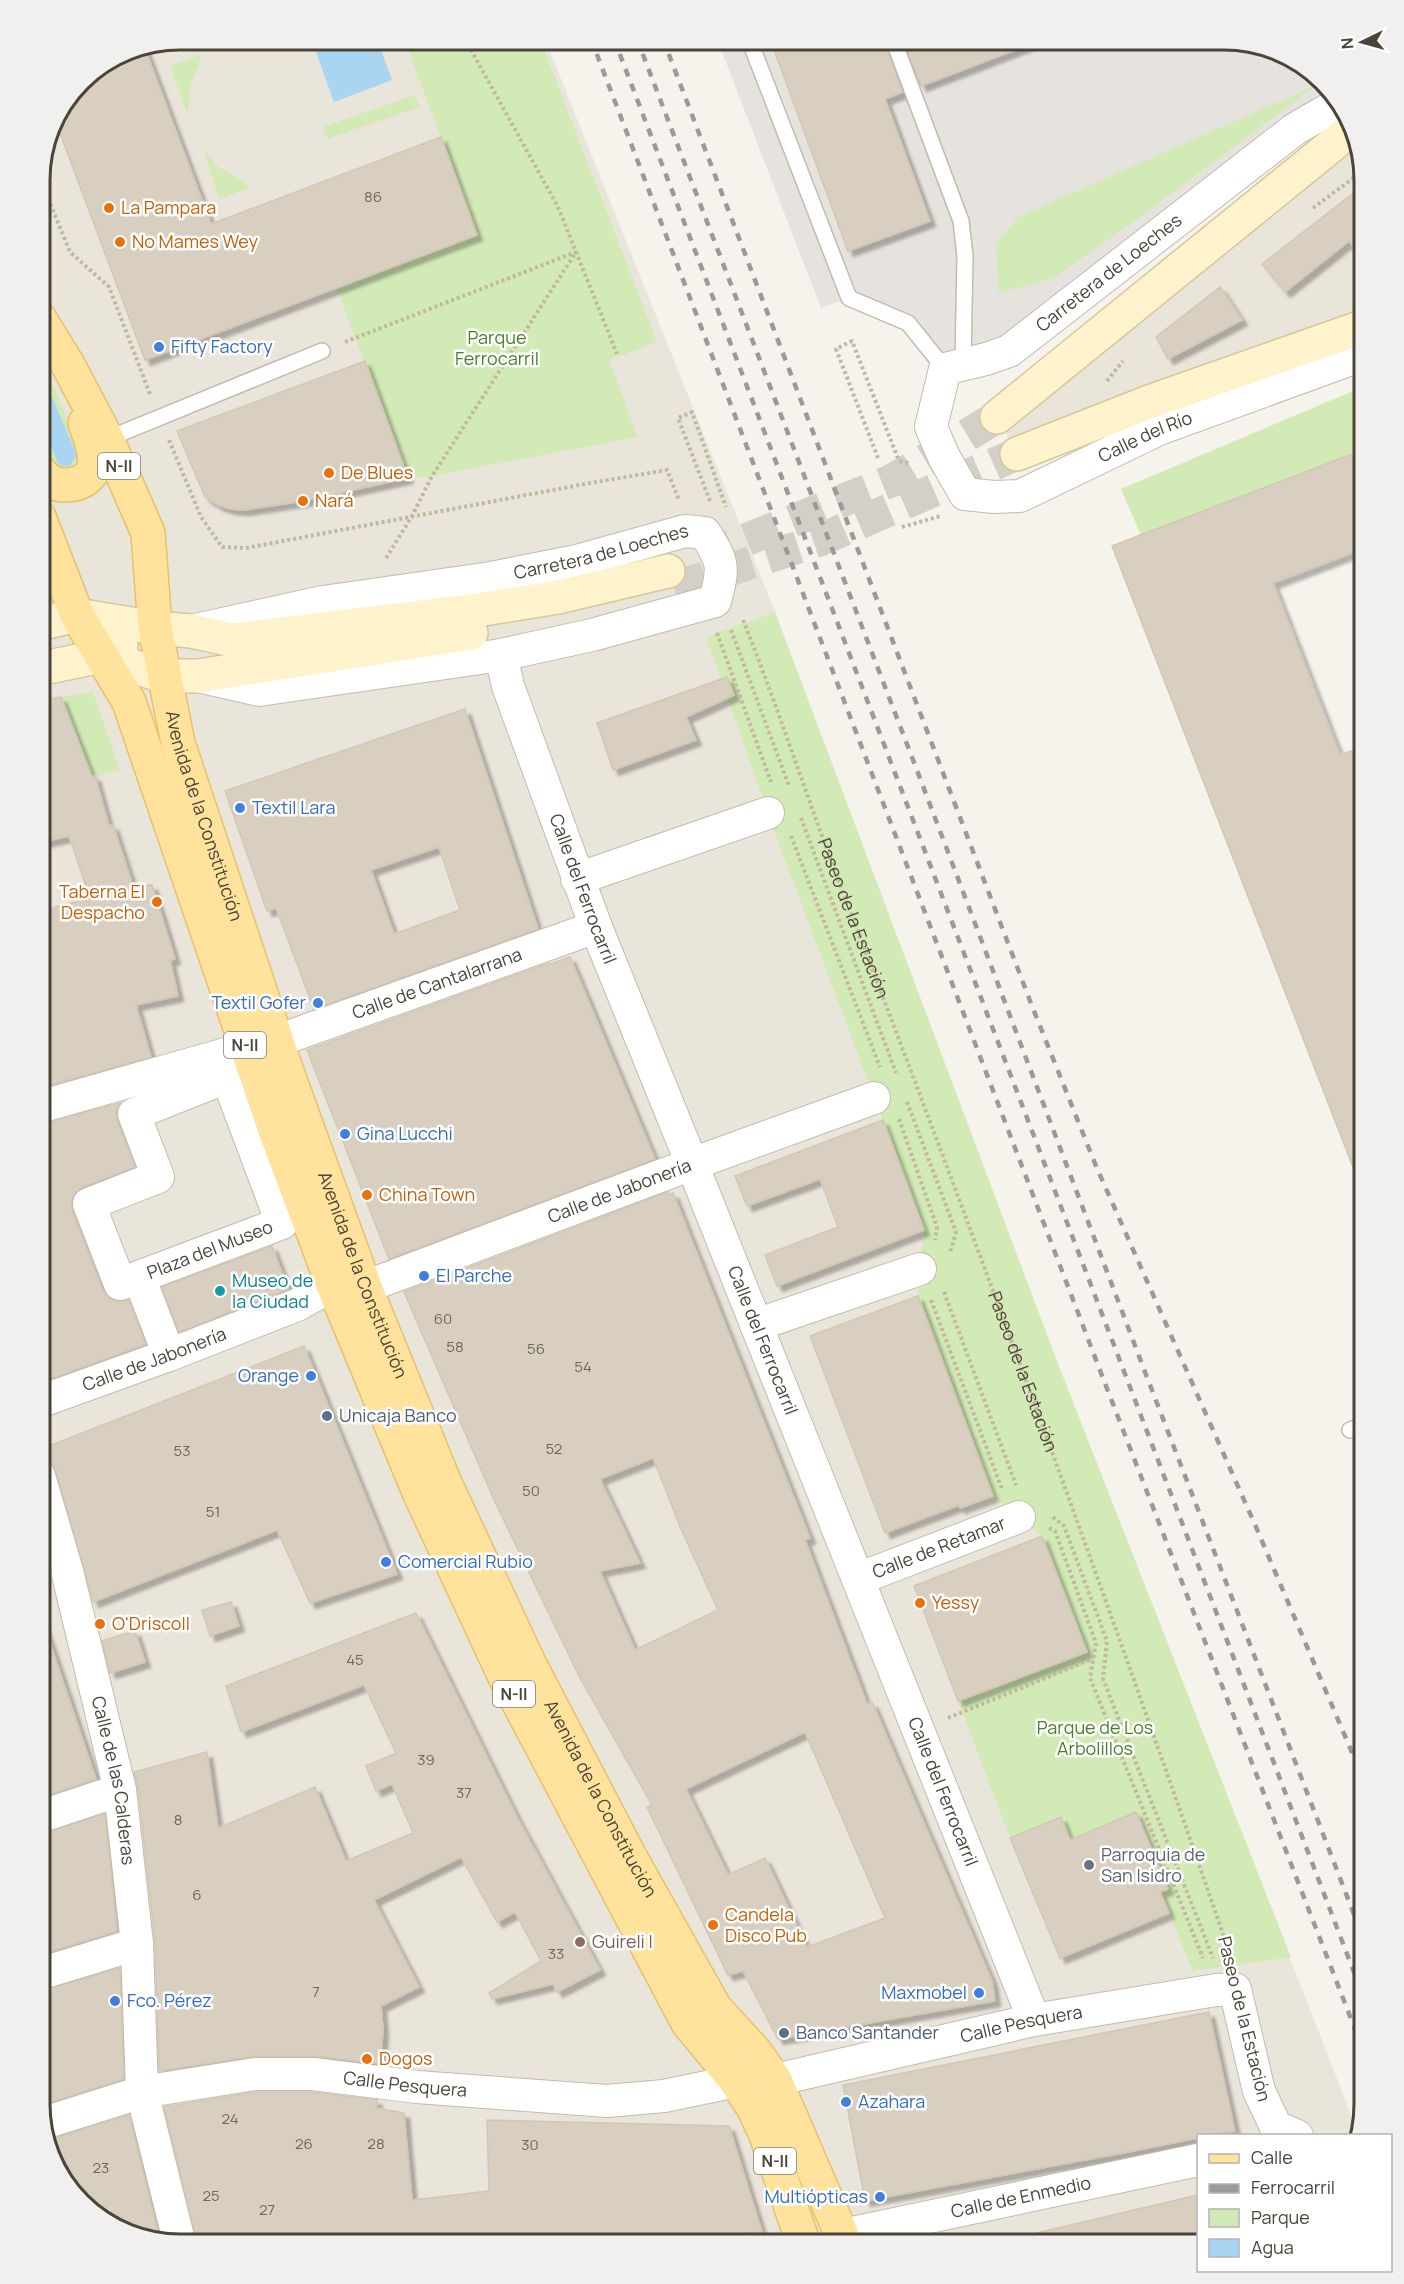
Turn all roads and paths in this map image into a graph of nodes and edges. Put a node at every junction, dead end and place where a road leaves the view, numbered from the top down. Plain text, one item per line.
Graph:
1 (471, 50) edge
2 (753, 50) edge
3 (897, 50) edge
4 (1333, 107) edge
5 (1346, 134) edge
6 (50, 203) edge
7 (576, 252) junction
8 (1354, 330) edge
9 (50, 336) edge
10 (322, 351) joint
11 (617, 354) dead end
12 (1354, 358) edge
13 (68, 365) junction
14 (954, 366) junction
15 (997, 417) tunnel mouth
16 (159, 418) junction
17 (107, 439) junction
18 (1017, 454) tunnel mouth
19 (878, 458) dead end
20 (899, 461) dead end
21 (50, 482) edge
22 (683, 509) dead end
23 (713, 509) dead end
24 (729, 513) dead end
25 (412, 516) junction
26 (942, 516) dead end
27 (902, 527) dead end
28 (50, 545) edge
29 (383, 563) dead end
30 (740, 614) dead end
31 (77, 615) junction
32 (50, 621) edge
33 (716, 627) dead end
34 (155, 628) junction
35 (731, 628) dead end
36 (190, 631) junction
37 (233, 640) junction
38 (501, 655) junction
39 (101, 656) junction
40 (50, 667) edge
41 (164, 676) junction
42 (198, 676) junction
43 (129, 702) junction
44 (784, 807) junction
45 (577, 879) junction
46 (596, 927) junction
47 (262, 1044) junction
48 (897, 1076) dead end
49 (885, 1095) junction
50 (906, 1098) dead end
51 (50, 1104) edge
52 (692, 1164) junction
53 (950, 1254) dead end
54 (932, 1268) junction
55 (139, 1277) junction
56 (333, 1285) junction
57 (365, 1287) junction
58 (930, 1299) dead end
59 (756, 1325) junction
60 (169, 1355) junction
61 (50, 1398) edge
62 (1354, 1428) edge
63 (1350, 1430) dead end
64 (1027, 1508) junction
65 (50, 1513) edge
66 (858, 1578) junction
67 (1092, 1659) junction
68 (918, 1730) junction
69 (120, 1790) junction
70 (50, 1812) edge
71 (137, 1944) junction
72 (50, 1971) edge
73 (1225, 1989) junction
74 (1034, 2020) junction
75 (756, 2053) junction
76 (775, 2080) junction
77 (736, 2081) junction
78 (142, 2092) junction
79 (754, 2109) junction
80 (51, 2121) edge
81 (1292, 2134) edge
82 (1197, 2160) edge
83 (177, 2234) edge
84 (800, 2234) edge
85 (842, 2234) edge
86 (871, 2234) edge

1 - 7 path
2 - 14 lane
3 - 14 lane
4 - 14 street, Carretera de Loeches
5 - 15 street
6 - 16 path
7 - 10 path
7 - 11 path
7 - 25 path
8 - 18 street, Calle del Río
9 - 13 main road, Avenida de la Constitución / N-II
10 - 16 lane
12 - 14 street, Calle del Río
13 - 17 main road, Avenida de la Constitución / N-II
13 - 21 main road, N-II
16 - 17 lane
16 - 25 path
17 - 34 main road, Avenida de la Constitución / N-II
19 - 20 path
22 - 25 path
23 - 24 path
25 - 29 path
26 - 27 path
28 - 31 main road, Avenida de la Constitución / N-II
30 - 73 path, Paseo de la Estación
31 - 32 street
31 - 34 street, Carretera de Loeches
31 - 39 main road, Avenida de la Constitución / N-II
33 - 44 path
34 - 36 street, Carretera de Loeches
34 - 39 street
34 - 41 main road, Avenida de la Constitución / N-II
35 - 44 path
36 - 37 street, Carretera de Loeches
36 - 38 street, Carretera de Loeches
37 - 41 street, Carretera de Loeches
37 - 42 street, Carretera de Loeches
38 - 42 street, Carretera de Loeches
38 - 45 street, Calle del Ferrocarril
39 - 40 street
39 - 41 street, Carretera de Loeches
39 - 43 main road, Avenida de la Constitución / N-II
41 - 42 street, Carretera de Loeches
41 - 43 street, Carretera de Loeches
41 - 47 main road, Avenida de la Constitución / N-II
43 - 47 main road, Avenida de la Constitución / N-II
44 - 45 street
44 - 48 path
44 - 49 path
45 - 46 street, Calle del Ferrocarril
46 - 47 street, Calle de Cantalarrana
46 - 52 street, Calle del Ferrocarril
47 - 51 street, Calle de Cantalarrana
47 - 56 main road, Avenida de la Constitución / N-II
47 - 57 main road, Avenida de la Constitución / N-II
49 - 52 street, Calle de Jabonería
49 - 54 path
50 - 53 path
52 - 57 street, Calle de Jabonería
52 - 59 street, Calle del Ferrocarril
54 - 59 street
54 - 64 path
55 - 55 street, Plaza del Museo
55 - 60 street
56 - 60 street, Calle de Jabonería
56 - 77 main road, Avenida de la Constitución / N-II
57 - 75 main road, Avenida de la Constitución / N-II
58 - 64 path
59 - 66 street, Calle del Ferrocarril
60 - 61 street, Calle de Jabonería
62 - 63 lane
64 - 66 street, Calle de Retamar
64 - 67 path
64 - 73 path
65 - 69 street, Calle de las Calderas
66 - 68 street, Calle del Ferrocarril
67 - 68 path
67 - 73 path
68 - 74 street, Calle del Ferrocarril
69 - 70 street
69 - 71 street, Calle de las Calderas
71 - 72 street
71 - 78 street, Calle de las Calderas
73 - 74 street, Calle Pesquera
73 - 81 street, Paseo de la Estación
74 - 76 street, Calle Pesquera
75 - 76 main road, Avenida de la Constitución / N-II
75 - 77 street
76 - 79 street
76 - 85 main road, Avenida de la Constitución / N-II
77 - 78 street, Calle Pesquera
77 - 79 main road, Avenida de la Constitución / N-II
78 - 80 street, Calle Pesquera
78 - 83 street, Calle de las Calderas
79 - 84 main road, Avenida de la Constitución / N-II
82 - 86 street, Calle de Enmedio

